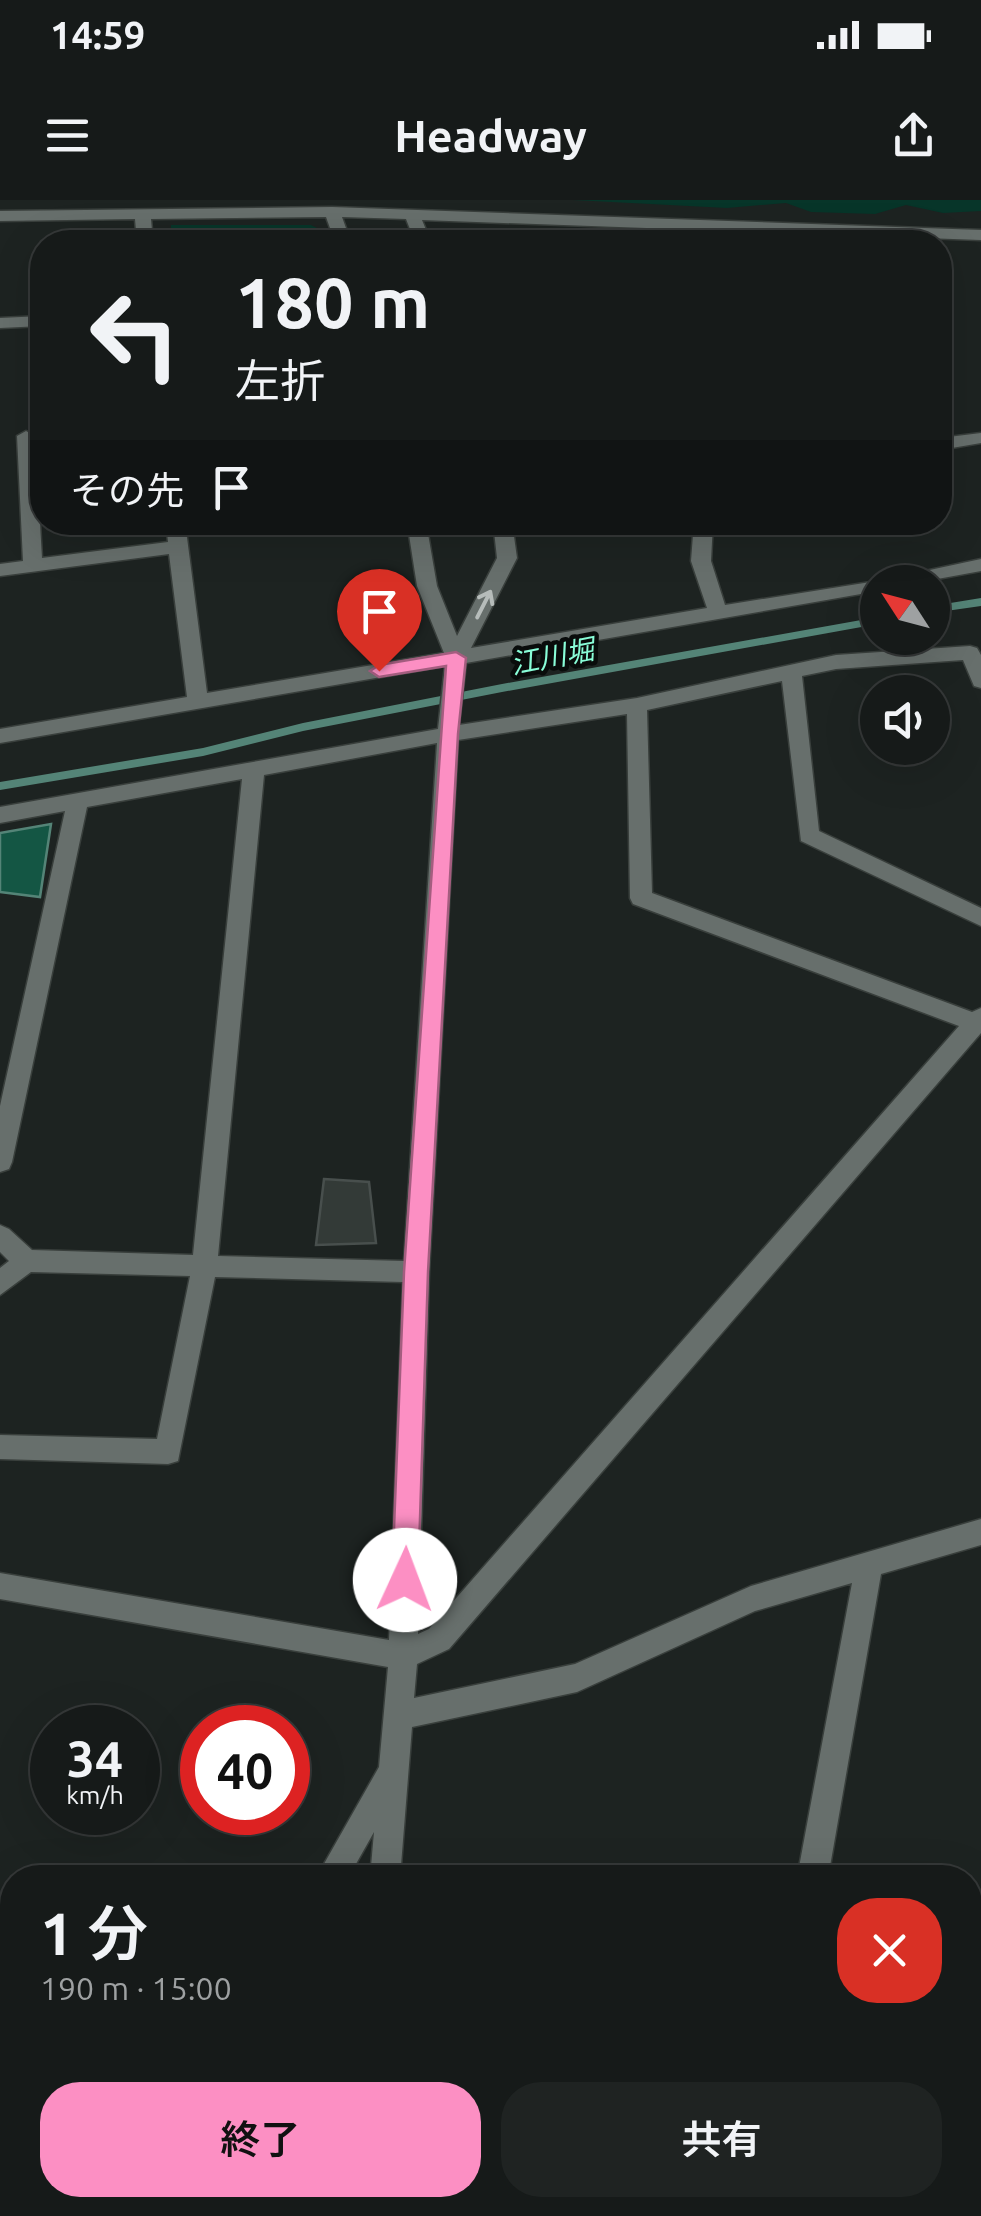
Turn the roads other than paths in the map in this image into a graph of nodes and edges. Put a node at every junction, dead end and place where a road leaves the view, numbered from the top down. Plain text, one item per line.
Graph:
1 (332, 212) junction
2 (143, 214) junction
3 (412, 215) junction
4 (0, 216) edge
5 (634, 221) junction
6 (144, 230) edge
7 (339, 230) edge
8 (418, 230) edge
9 (635, 230) edge
10 (751, 230) edge
11 (952, 235) edge
12 (981, 235) edge
13 (30, 322) edge
14 (0, 323) edge
15 (30, 435) edge
16 (0, 438) edge
17 (952, 438) edge
18 (981, 438) edge
19 (34, 535) edge
20 (176, 535) edge
21 (418, 535) edge
22 (503, 535) edge
23 (703, 535) edge
24 (177, 547) junction
25 (34, 565) junction
26 (981, 565) edge
27 (0, 570) edge
28 (950, 571) edge
29 (860, 588) edge
30 (718, 615) junction
31 (456, 658) junction
32 (790, 672) junction
33 (981, 681) edge
34 (198, 702) junction
35 (637, 705) junction
36 (448, 734) junction
37 (0, 736) edge
38 (254, 768) junction
39 (78, 800) junction
40 (0, 815) edge
41 (981, 918) edge
42 (979, 1020) edge
43 (0, 1162) edge
44 (0, 1236) edge
45 (26, 1261) junction
46 (204, 1268) junction
47 (416, 1272) junction
48 (0, 1284) edge
49 (0, 1448) edge
50 (981, 1532) edge
51 (870, 1565) junction
52 (0, 1586) edge
53 (402, 1656) junction
54 (396, 1716) junction
55 (391, 1770) junction
56 (338, 1865) edge
57 (385, 1865) edge
58 (814, 1865) edge

1 - 2 street
1 - 3 street
1 - 7 street
2 - 4 street
2 - 6 street
3 - 5 street
3 - 8 street
5 - 9 street
5 - 10 street
11 - 12 street
13 - 14 street
15 - 16 street
17 - 18 street
19 - 25 street
20 - 24 street
21 - 31 street
31 -> 22 street
23 - 30 street
24 - 25 street
24 - 34 street
25 - 27 street
26 - 28 street
29 - 30 street
30 - 31 street
31 - 34 street
31 - 36 street
32 - 33 street
32 - 35 street
32 - 41 street
34 - 37 street
35 - 36 street
35 - 42 street
36 - 38 street
36 - 47 street
38 - 39 street
38 - 46 street
39 - 40 street
39 - 43 street
42 - 53 street
44 - 45 street
45 - 46 street
45 - 48 street
46 - 47 street
46 - 49 street
47 - 53 street
50 - 51 street
51 - 54 street
51 - 58 street
52 - 53 street
53 - 54 street
54 - 55 street
55 - 56 street
55 - 57 street

